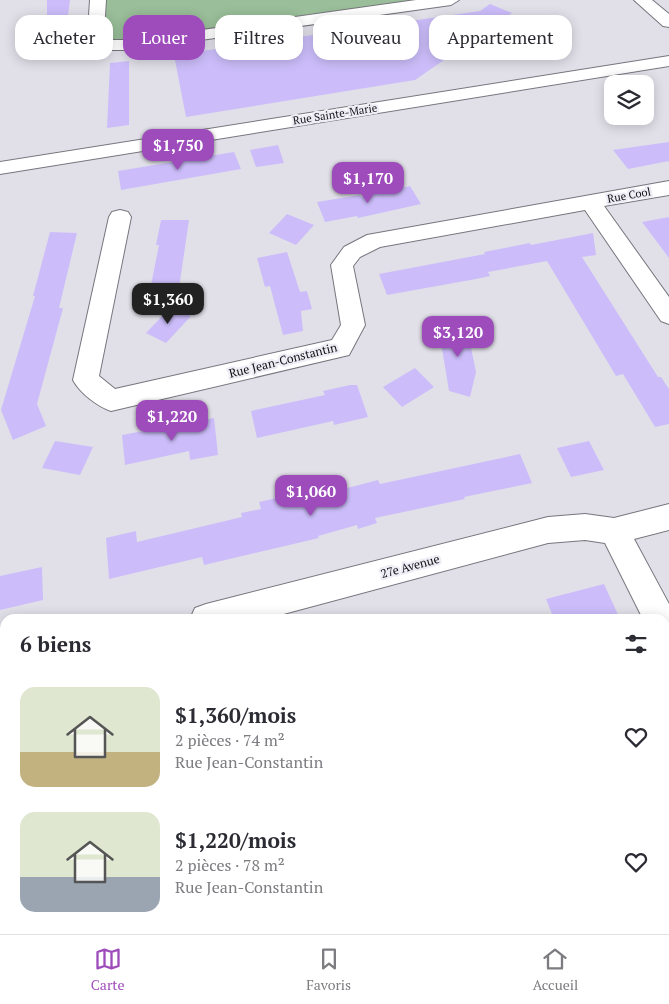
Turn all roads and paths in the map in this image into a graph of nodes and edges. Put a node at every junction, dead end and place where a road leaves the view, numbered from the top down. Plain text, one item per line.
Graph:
1 (98, 0) edge
2 (451, 0) edge
3 (642, 0) edge
4 (669, 22) edge
5 (669, 61) edge
6 (0, 168) edge
7 (669, 188) edge
8 (590, 202) junction
9 (120, 217) dead end
10 (669, 315) edge
11 (669, 517) edge
12 (614, 531) junction
13 (225, 614) edge
14 (657, 614) edge

1 - 2 street
3 - 4 street
5 - 6 street, Rue Sainte-Marie
7 - 8 street, Rue Cool
8 - 9 street, Rue Jean-Constantin
8 - 10 street
11 - 12 street
12 - 13 street, 27e Avenue
12 - 14 street

